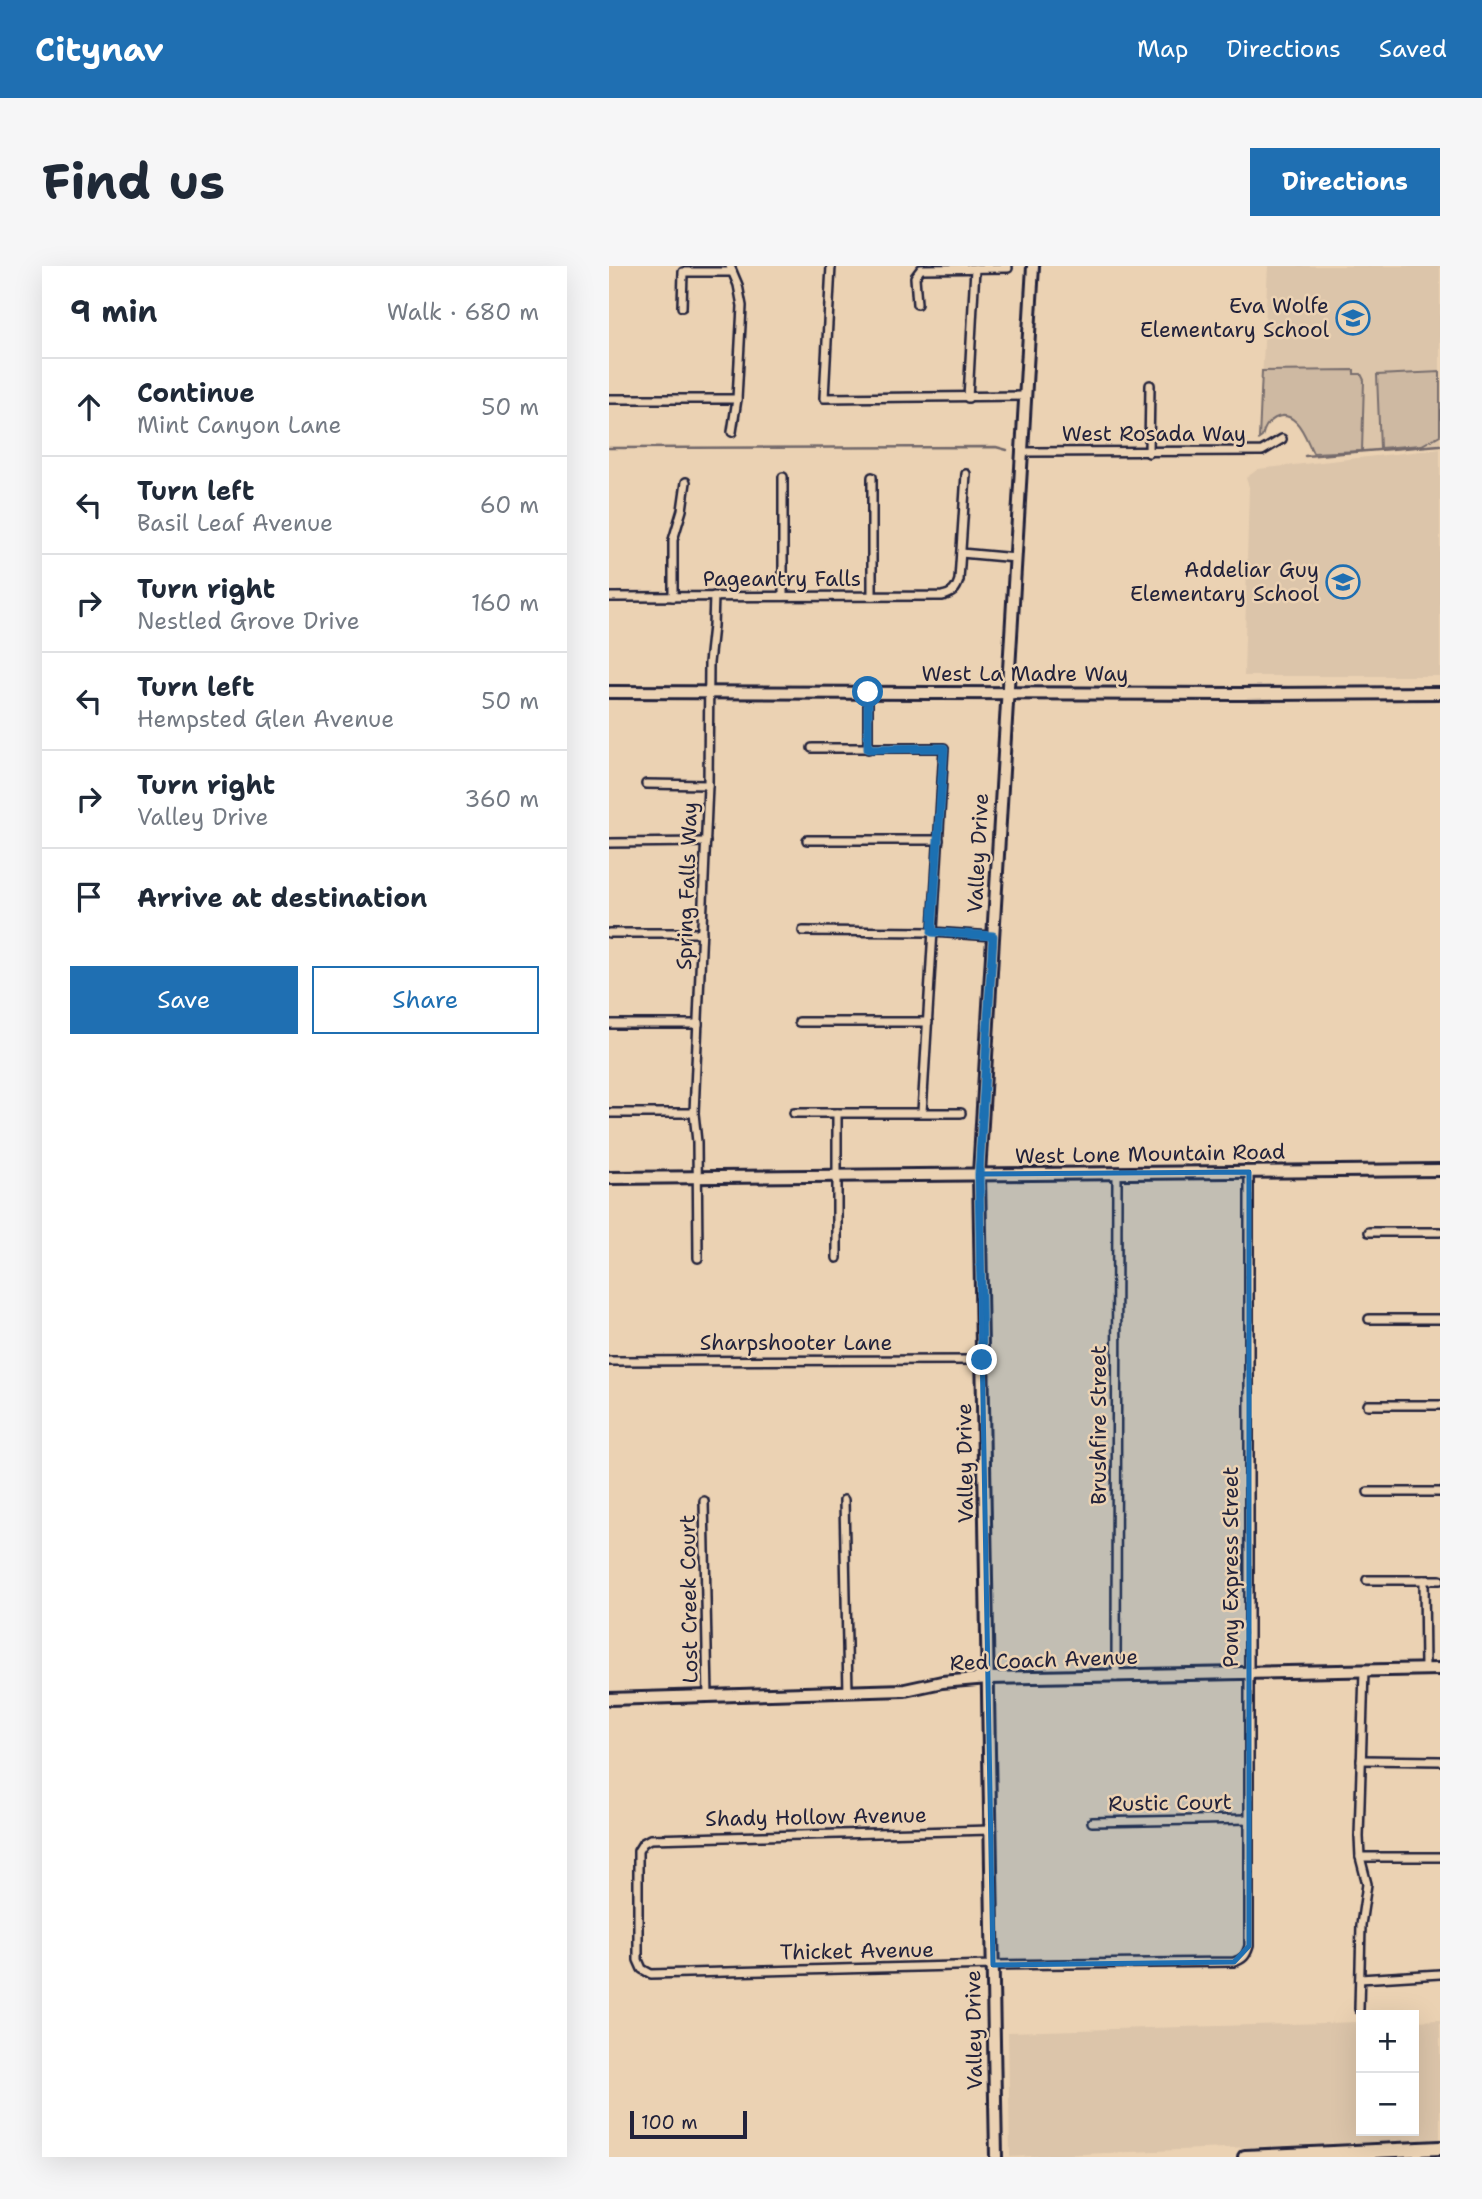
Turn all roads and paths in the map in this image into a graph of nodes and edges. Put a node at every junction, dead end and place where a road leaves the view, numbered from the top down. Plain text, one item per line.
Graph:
1 (831, 266) edge
2 (1033, 266) edge
3 (975, 268) junction
4 (1008, 268) dead end
5 (731, 269) edge
6 (917, 304) dead end
7 (682, 307) dead end
8 (1150, 385) dead end
9 (1025, 397) junction
10 (968, 398) junction
11 (609, 399) edge
12 (737, 399) junction
13 (732, 432) dead end
14 (1282, 439) dead end
15 (1022, 452) junction
16 (1149, 453) junction
17 (966, 474) dead end
18 (783, 477) dead end
19 (872, 477) dead end
20 (686, 482) dead end
21 (961, 553) junction
22 (1016, 558) junction
23 (714, 596) junction
24 (783, 596) junction
25 (872, 596) junction
26 (609, 597) edge
27 (673, 597) junction
28 (709, 691) junction
29 (609, 692) edge
30 (868, 692) junction
31 (1007, 692) junction
32 (1440, 693) edge
33 (812, 748) dead end
34 (868, 749) junction
35 (646, 785) dead end
36 (708, 785) junction
37 (807, 840) dead end
38 (939, 840) junction
39 (609, 842) edge
40 (706, 842) junction
41 (803, 931) dead end
42 (932, 932) junction
43 (609, 933) edge
44 (702, 933) junction
45 (993, 936) junction
46 (799, 1022) dead end
47 (927, 1022) junction
48 (609, 1024) edge
49 (698, 1024) junction
50 (922, 1112) junction
51 (609, 1113) edge
52 (694, 1113) junction
53 (794, 1113) dead end
54 (837, 1113) junction
55 (961, 1113) dead end
56 (1440, 1170) edge
57 (1249, 1172) junction
58 (1117, 1173) junction
59 (979, 1174) junction
60 (836, 1176) junction
61 (697, 1177) junction
62 (609, 1178) edge
63 (1440, 1232) edge
64 (1369, 1233) dead end
65 (698, 1258) dead end
66 (837, 1258) dead end
67 (1369, 1319) dead end
68 (1440, 1319) edge
69 (982, 1360) junction
70 (609, 1361) edge
71 (1369, 1405) dead end
72 (1440, 1405) edge
73 (1367, 1492) dead end
74 (1440, 1492) edge
75 (844, 1500) dead end
76 (704, 1501) dead end
77 (1367, 1580) dead end
78 (1424, 1580) junction
79 (1440, 1580) edge
80 (1425, 1669) junction
81 (1440, 1669) edge
82 (1364, 1670) junction
83 (1249, 1673) junction
84 (1116, 1676) junction
85 (988, 1678) junction
86 (848, 1693) junction
87 (708, 1697) junction
88 (609, 1699) edge
89 (1361, 1760) junction
90 (1440, 1760) edge
91 (1249, 1819) junction
92 (1092, 1822) dead end
93 (991, 1830) junction
94 (1360, 1857) junction
95 (1440, 1857) edge
96 (1242, 1959) joint
97 (993, 1965) junction
98 (642, 1969) joint
99 (1440, 1974) edge
100 (1360, 1979) junction
101 (1359, 2009) dead end
102 (1440, 2148) edge
103 (996, 2157) edge
104 (1245, 2157) edge
105 (1269, 2157) edge

1 - 10 street
2 - 9 street, Valley Drive
3 - 4 street
3 - 6 street
3 - 10 street
5 - 7 street
5 - 12 street
8 - 16 street
9 - 10 street
9 - 15 street, Valley Drive
11 - 12 street
12 - 13 street
14 - 16 street, West Rosada Way
15 - 16 street, West Rosada Way
15 - 22 street, Valley Drive
17 - 21 street
18 - 24 street
19 - 25 street
20 - 27 street
21 - 22 street
21 - 25 street, Pageantry Falls
22 - 31 street, Valley Drive
23 - 24 street, Pageantry Falls
23 - 27 street, Pageantry Falls
23 - 28 street, Spring Falls Way
24 - 25 street, Pageantry Falls
26 - 27 street, Pageantry Falls
28 - 29 street, West La Madre Way
28 - 30 street, West La Madre Way
28 - 36 street, Spring Falls Way
30 - 31 street, West La Madre Way
30 - 34 street
31 - 32 street, West La Madre Way
31 - 45 street, Valley Drive
33 - 34 street
34 - 38 street
35 - 36 street
36 - 40 street, Spring Falls Way
37 - 38 street
38 - 42 street
39 - 40 street
40 - 44 street, Spring Falls Way
41 - 42 street
42 - 45 street
42 - 47 street
43 - 44 street
44 - 49 street, Spring Falls Way
45 - 59 street, Valley Drive
46 - 47 street
47 - 50 street
48 - 49 street
49 - 52 street, Spring Falls Way
50 - 54 street
50 - 55 street
51 - 52 street
52 - 61 street, Spring Falls Way
53 - 54 street
54 - 60 street
56 - 57 street, West Lone Mountain Road
57 - 58 street, West Lone Mountain Road
57 - 83 street, Pony Express Street
58 - 59 street, West Lone Mountain Road
58 - 84 street, Brushfire Street
59 - 60 street, West Lone Mountain Road
59 - 69 street, Valley Drive
60 - 61 street, West Lone Mountain Road
60 - 66 street
61 - 62 street, West Lone Mountain Road
61 - 65 street, Spring Falls Way
63 - 64 street
67 - 68 street
69 - 70 street, Sharpshooter Lane
69 - 85 street, Valley Drive
71 - 72 street
73 - 74 street
75 - 86 street
76 - 87 street, Lost Creek Court
77 - 78 street
78 - 79 street
78 - 80 street
80 - 81 street, Red Coach Avenue
80 - 82 street, Red Coach Avenue
82 - 83 street, Red Coach Avenue
82 - 89 street
83 - 84 street, Red Coach Avenue
83 - 91 street, Pony Express Street
84 - 85 street, Red Coach Avenue
85 - 86 street, Red Coach Avenue
85 - 93 street, Valley Drive
86 - 87 street, Red Coach Avenue
87 - 88 street, Red Coach Avenue
89 - 90 street
89 - 94 street
91 - 92 street, Rustic Court
91 - 96 street, Pony Express Street
93 - 97 street, Valley Drive
93 - 98 street, Shady Hollow Avenue
94 - 95 street
94 - 100 street
96 - 97 street, Thicket Avenue
97 - 98 street, Thicket Avenue
97 - 103 street, Valley Drive
99 - 100 street
100 - 101 street
102 - 105 main road
104 - 105 main road

